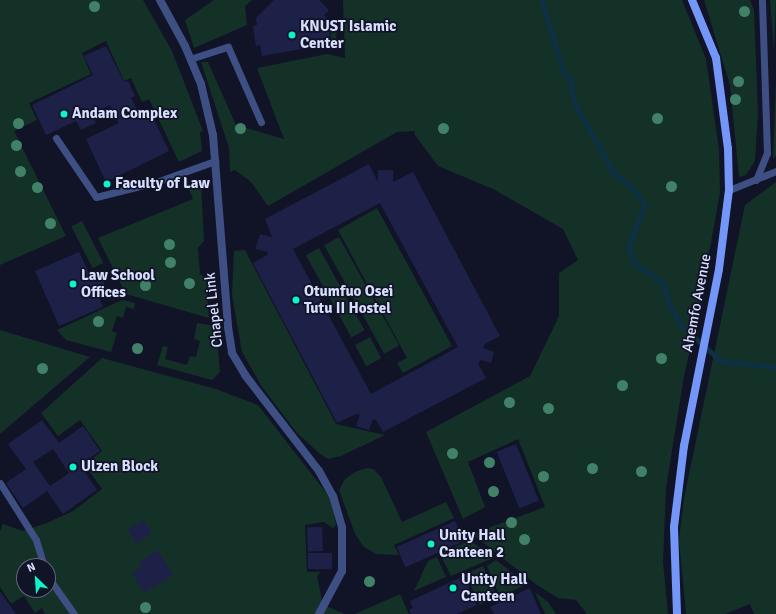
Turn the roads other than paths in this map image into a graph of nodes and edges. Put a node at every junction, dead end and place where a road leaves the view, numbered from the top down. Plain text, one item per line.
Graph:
1 (160, 0) edge
2 (692, 0) edge
3 (762, 0) edge
4 (190, 59) junction
5 (261, 122) dead end
6 (56, 138) dead end
7 (215, 161) junction
8 (776, 171) edge
9 (756, 180) junction
10 (730, 190) junction
11 (0, 484) edge
12 (42, 558) edge
13 (56, 588) edge
14 (74, 614) edge
15 (319, 614) edge
16 (677, 614) edge

1 - 4 street, Chapel Link
2 - 10 street, Ahemfo Avenue
3 - 9 lane
4 - 5 lane
4 - 7 street, Chapel Link
6 - 7 lane
7 - 15 street, Chapel Link
8 - 9 lane
9 - 10 lane
10 - 16 street, Ahemfo Avenue
11 - 12 lane
13 - 14 lane

